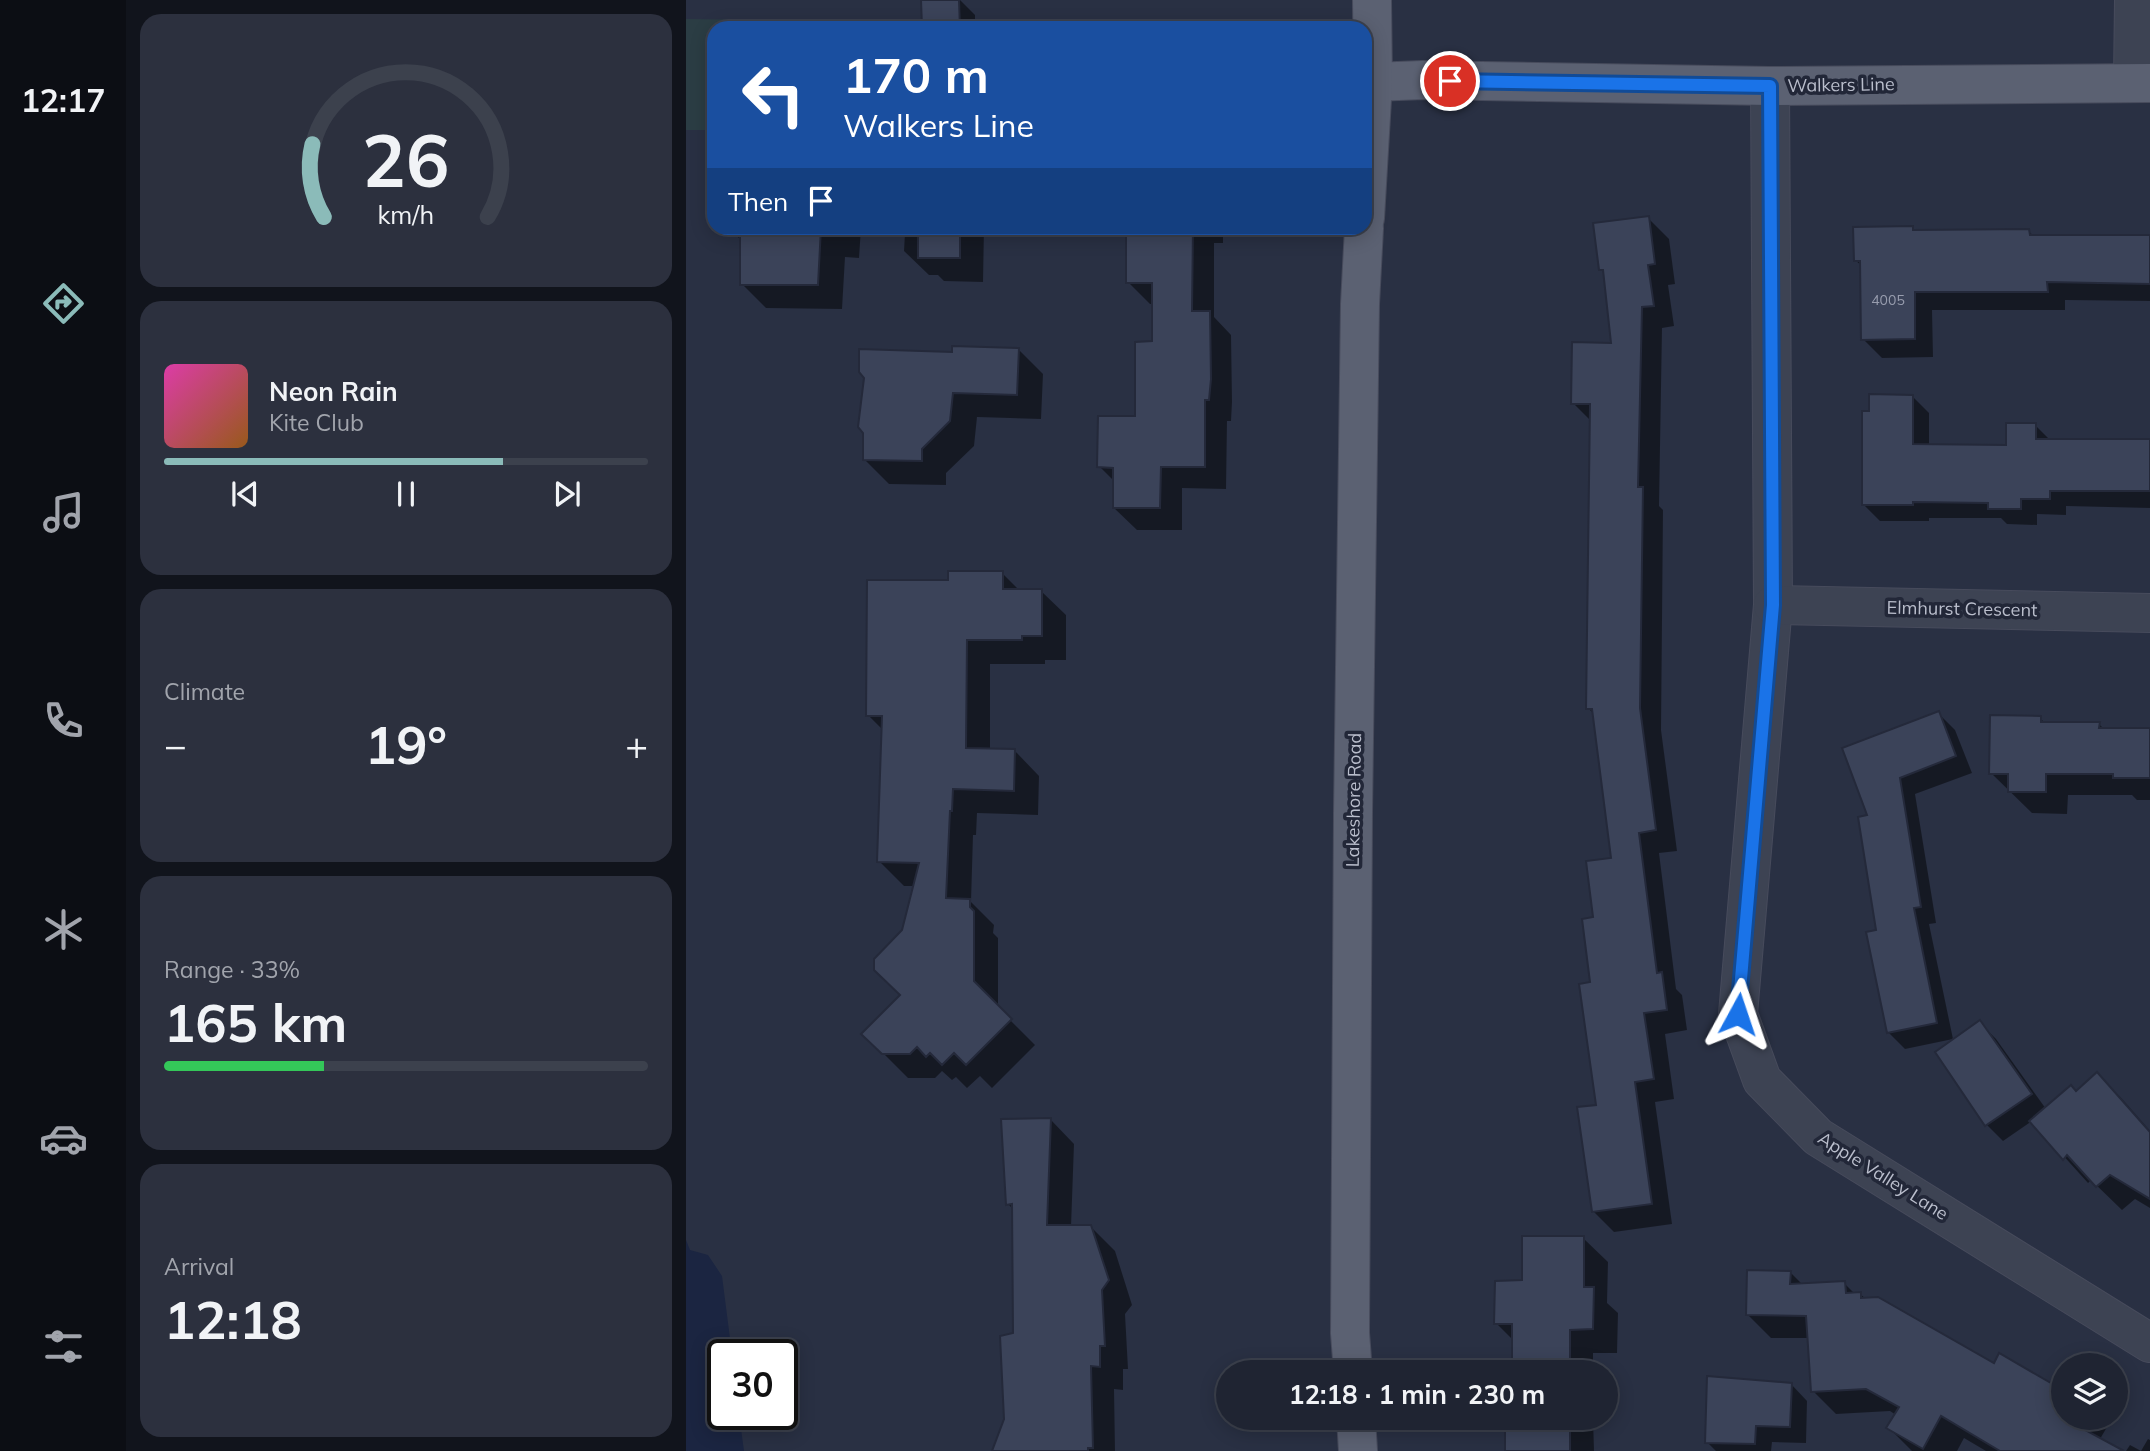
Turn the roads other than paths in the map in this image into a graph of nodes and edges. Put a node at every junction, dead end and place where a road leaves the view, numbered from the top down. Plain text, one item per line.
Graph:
1 (1372, 0) edge
2 (2134, 0) edge
3 (1371, 21) edge
4 (1372, 82) edge
5 (2141, 83) edge
6 (1770, 86) junction
7 (1364, 235) edge
8 (1773, 605) junction
9 (2150, 613) edge
10 (2150, 1343) edge
11 (1352, 1360) edge
12 (1357, 1430) edge
13 (1358, 1451) edge

1 - 3 main road
2 - 5 street
4 - 6 main road, Walkers Line
5 - 6 main road, Walkers Line
6 - 8 street, Apple Valley Lane
7 - 11 main road, Lakeshore Road
8 - 9 street, Elmhurst Crescent
8 - 10 street, Apple Valley Lane
12 - 13 main road

